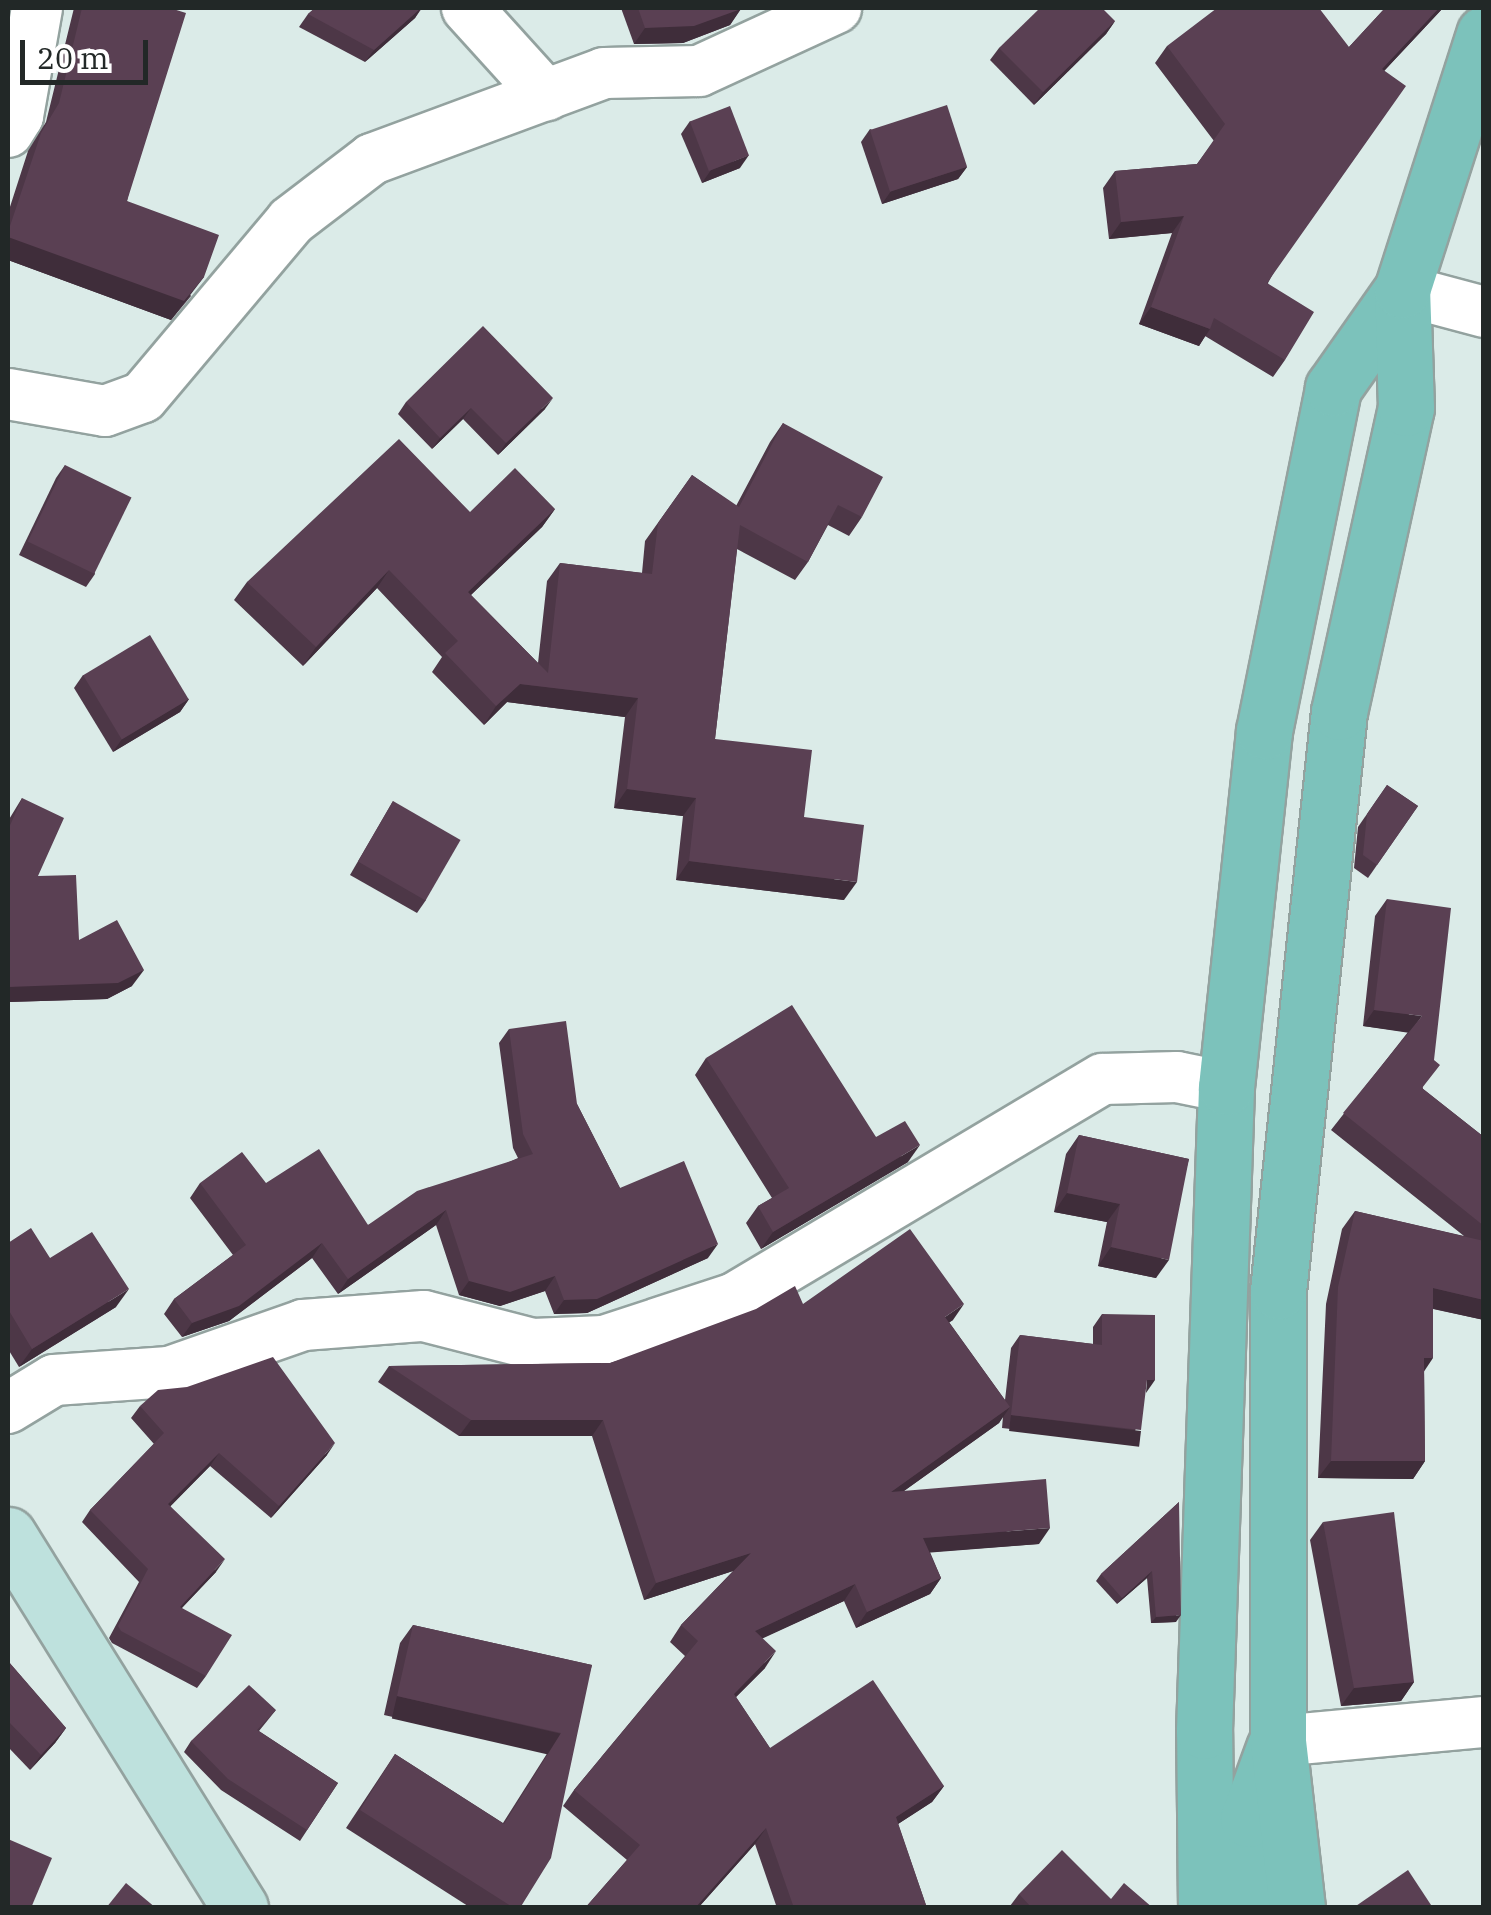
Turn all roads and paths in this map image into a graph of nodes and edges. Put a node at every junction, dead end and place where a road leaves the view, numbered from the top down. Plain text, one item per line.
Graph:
1 (37, 8) edge
2 (467, 8) edge
3 (836, 8) edge
4 (1484, 34) edge
5 (546, 95) junction
6 (8, 132) edge
7 (1402, 290) junction
8 (1484, 312) edge
9 (8, 394) edge
10 (1226, 1088) junction
11 (8, 1408) edge
12 (8, 1535) edge
13 (1484, 1722) edge
14 (1204, 1730) junction
15 (1278, 1741) junction
16 (1248, 1819) junction
17 (240, 1908) edge
18 (1206, 1908) edge
19 (1248, 1908) edge
20 (1297, 1908) edge

1 - 6 street
2 - 5 street
3 - 5 street
4 - 7 main road
5 - 9 street
7 - 8 street
7 - 10 main road
7 - 15 main road
10 - 11 street
10 - 14 main road
12 - 17 main road
13 - 15 street
14 - 16 main road
14 - 18 main road
15 - 16 main road
15 - 20 main road
16 - 19 main road

